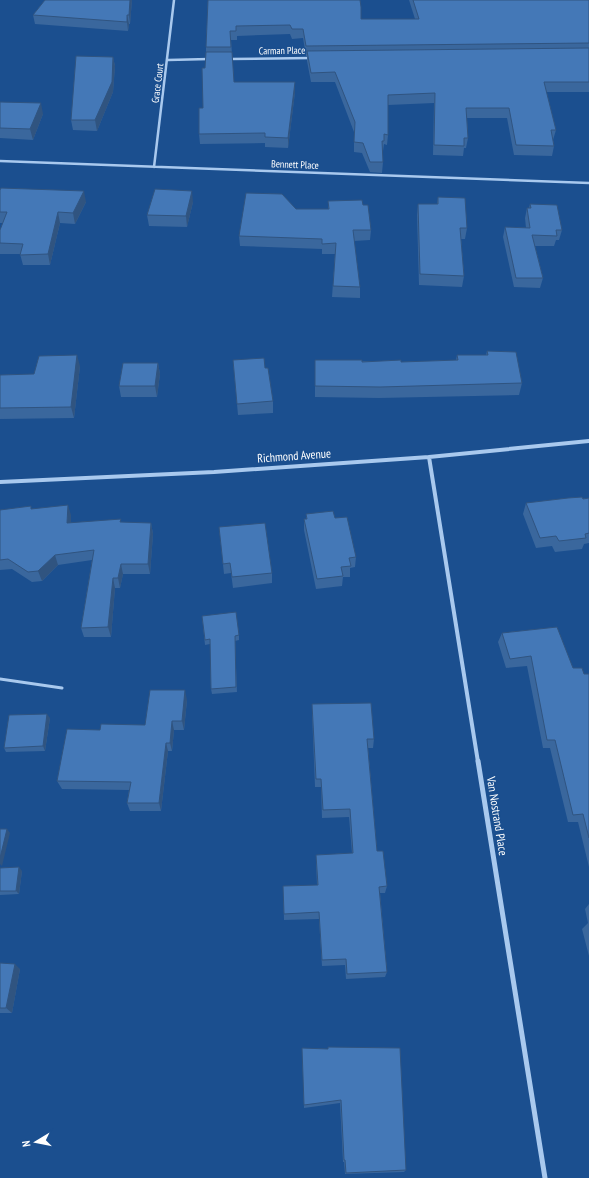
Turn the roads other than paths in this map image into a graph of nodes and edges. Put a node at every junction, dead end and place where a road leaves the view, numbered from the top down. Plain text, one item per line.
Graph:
1 (174, 0) edge
2 (315, 58) edge
3 (214, 59) edge
4 (222, 59) edge
5 (168, 60) junction
6 (0, 161) edge
7 (154, 167) junction
8 (589, 183) edge
9 (589, 441) edge
10 (429, 457) junction
11 (0, 482) edge
12 (0, 679) edge
13 (62, 688) dead end
14 (545, 1178) edge

1 - 5 street, Grace Court
2 - 4 street, Carman Place
3 - 5 street
5 - 7 street, Grace Court
6 - 7 street, Bennett Place
7 - 8 street, Bennett Place
9 - 10 street, Richmond Avenue
10 - 11 street, Richmond Avenue
10 - 14 street, Van Nostrand Place
12 - 13 lane

